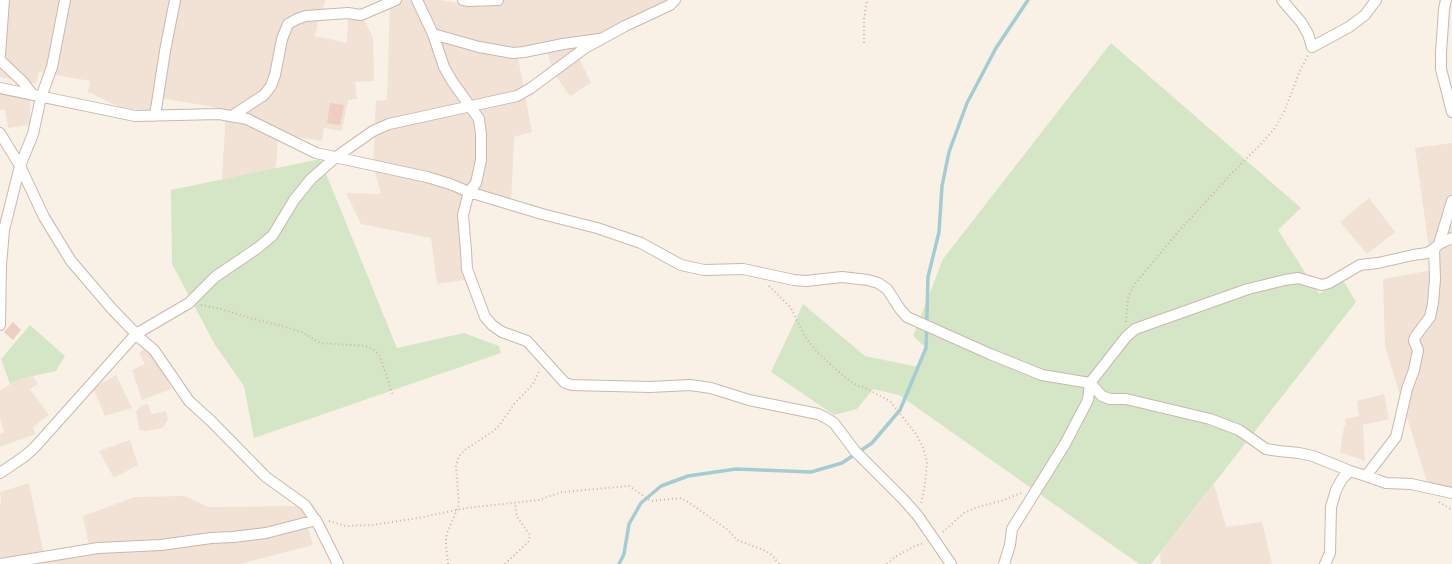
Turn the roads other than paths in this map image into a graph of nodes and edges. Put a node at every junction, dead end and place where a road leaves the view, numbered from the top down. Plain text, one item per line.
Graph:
1 (4, 0) edge
2 (65, 0) edge
3 (175, 0) edge
4 (396, 0) edge
5 (417, 0) edge
6 (463, 0) edge
7 (498, 0) edge
8 (675, 0) edge
9 (1282, 0) edge
10 (1376, 0) edge
11 (1446, 0) edge
12 (433, 34) junction
13 (602, 38) junction
14 (0, 55) edge
15 (0, 60) edge
16 (0, 88) edge
17 (37, 96) junction
18 (470, 106) junction
19 (1452, 112) edge
20 (155, 116) junction
21 (232, 116) junction
22 (0, 133) edge
23 (336, 157) junction
24 (20, 166) junction
25 (469, 192) junction
26 (1452, 201) edge
27 (1452, 238) edge
28 (1436, 246) junction
29 (0, 325) edge
30 (136, 334) junction
31 (1090, 383) junction
32 (1350, 472) junction
33 (0, 473) edge
34 (1366, 476) junction
35 (1452, 493) edge
36 (320, 519) junction
37 (0, 564) edge
38 (338, 564) edge
39 (951, 564) edge
40 (1004, 564) edge
41 (1325, 564) edge

1 - 14 street
2 - 17 street
3 - 20 street
4 - 21 street
5 - 12 street
6 - 7 street
8 - 13 street
9 - 10 street
11 - 19 street
12 - 13 street
12 - 18 street
13 - 18 street
15 - 17 street
16 - 17 street
17 - 20 street
17 - 24 street
18 - 23 street
18 - 25 street
20 - 21 street
21 - 23 street
22 - 24 street
23 - 25 street
23 - 30 street
24 - 29 street
24 - 30 street
25 - 31 street
25 - 39 street
26 - 28 street
27 - 28 street
28 - 31 street
28 - 34 street
30 - 33 street
30 - 36 street
31 - 32 street
31 - 40 street
32 - 34 street
32 - 41 street
34 - 35 street
36 - 37 street
36 - 38 street

